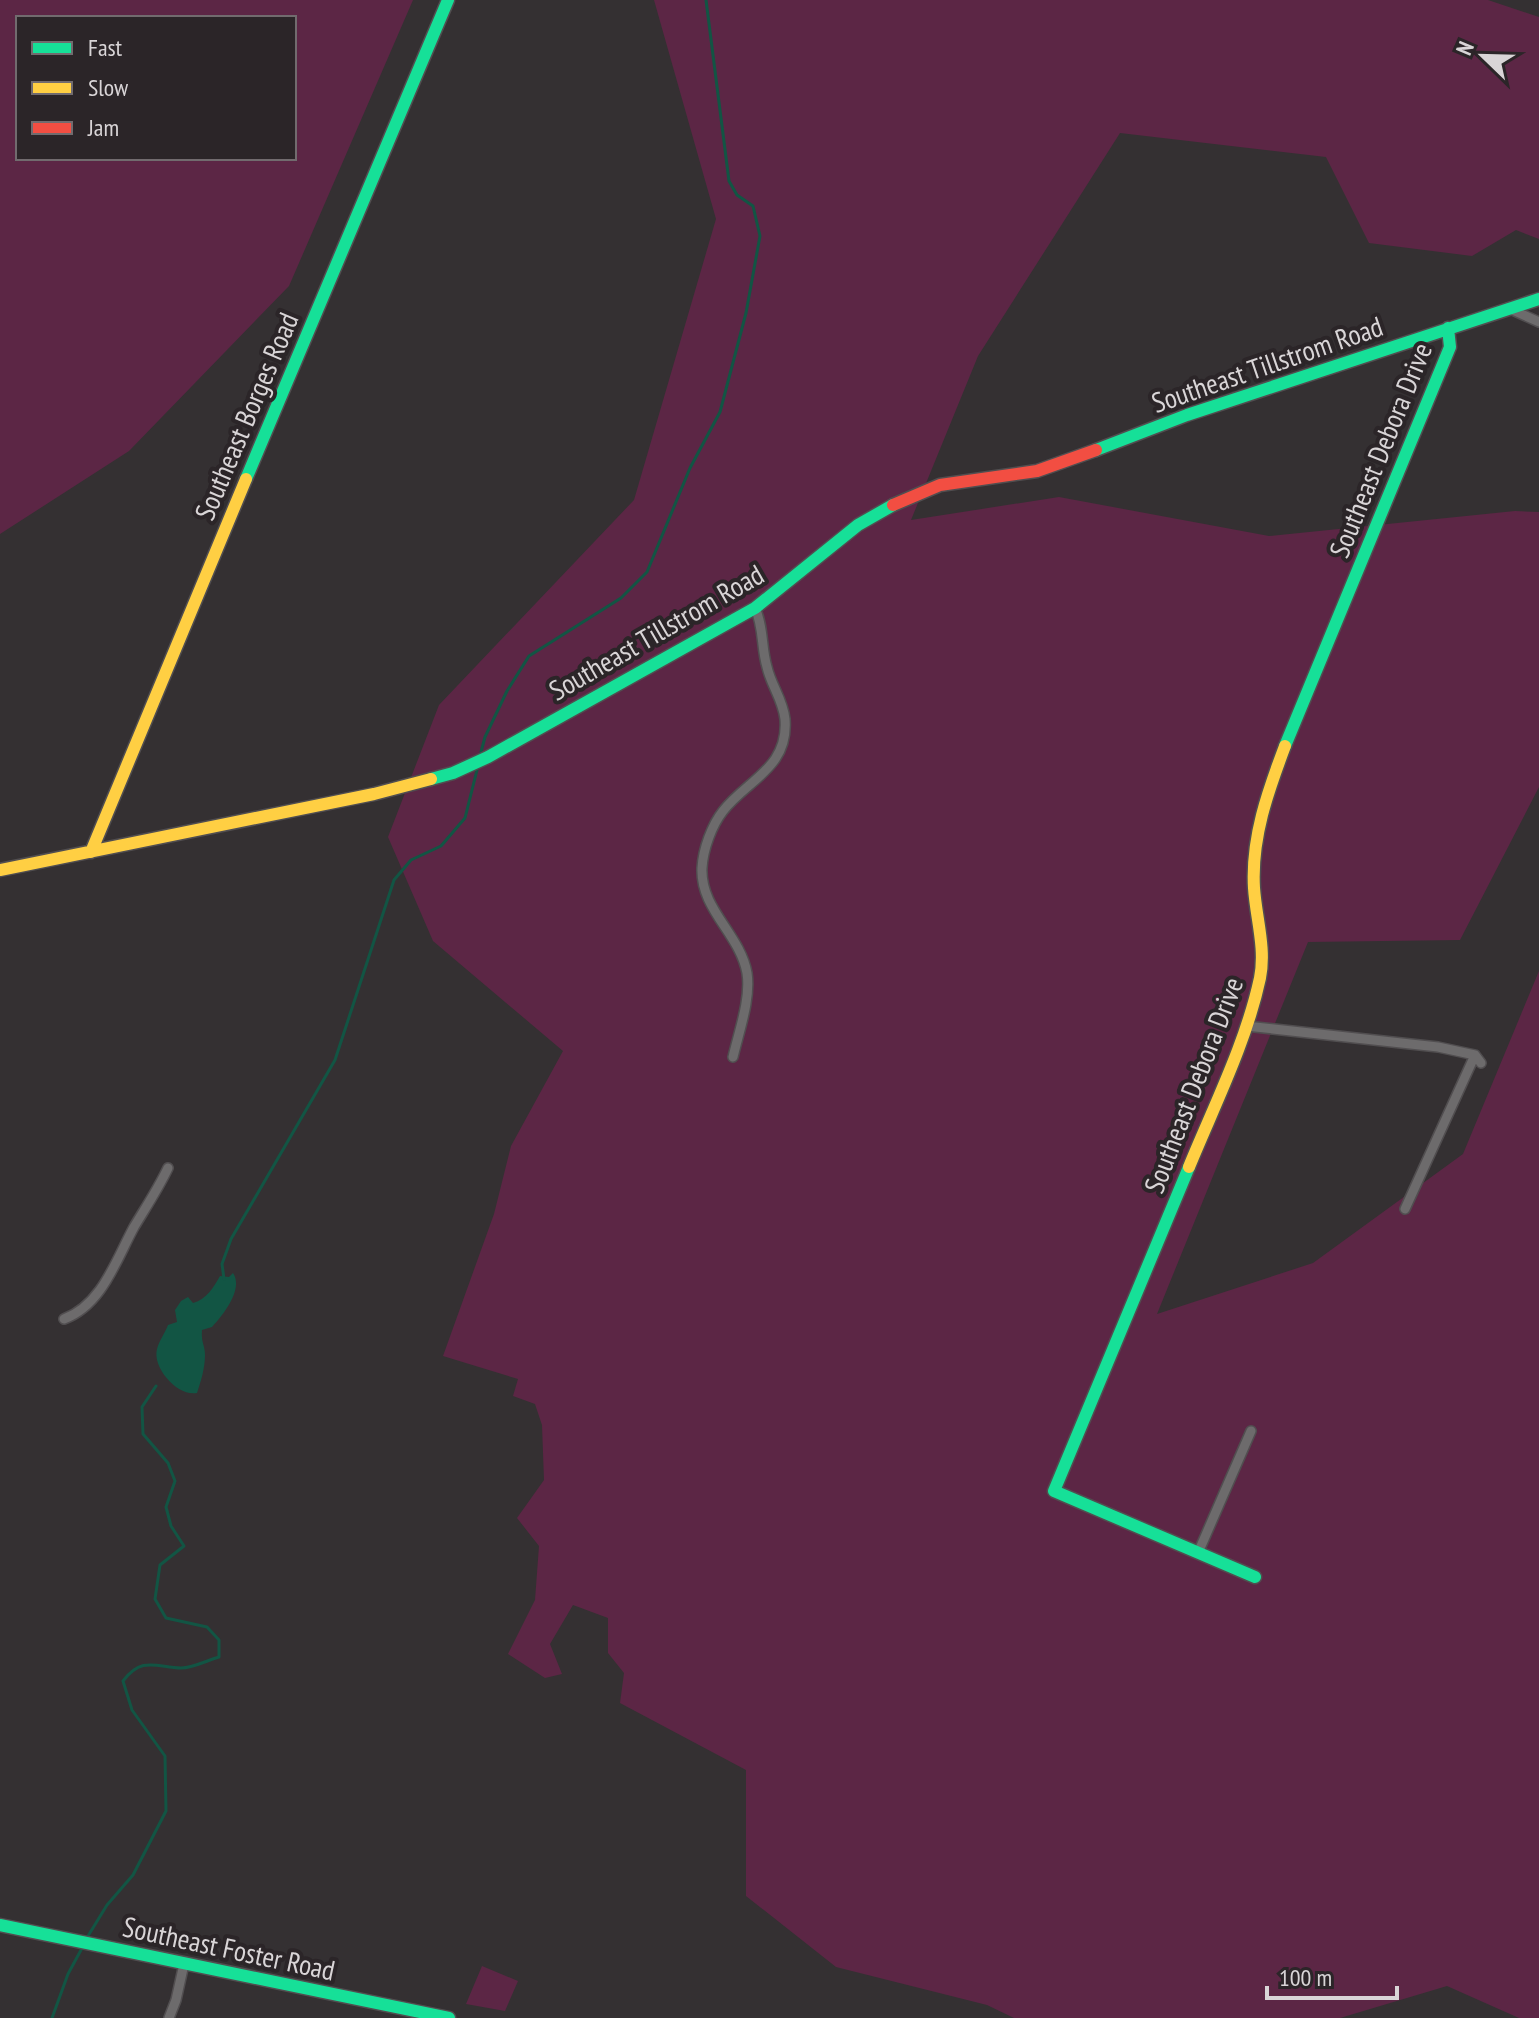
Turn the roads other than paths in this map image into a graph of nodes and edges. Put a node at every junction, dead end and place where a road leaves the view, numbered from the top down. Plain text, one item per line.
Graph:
1 (448, 0) edge
2 (1539, 299) edge
3 (1508, 308) junction
4 (1539, 322) edge
5 (1448, 328) junction
6 (755, 608) junction
7 (91, 852) junction
8 (0, 870) edge
9 (1246, 1026) junction
10 (733, 1057) dead end
11 (168, 1168) dead end
12 (1405, 1209) dead end
13 (64, 1319) dead end
14 (1251, 1431) dead end
15 (1198, 1553) junction
16 (1255, 1577) dead end
17 (0, 1925) edge
18 (184, 1964) junction
19 (169, 2018) edge
20 (449, 2018) edge

1 - 7 street, Southeast Borges Road
2 - 3 street, Southeast Tillstrom Road
3 - 4 street
3 - 5 street, Southeast Tillstrom Road
5 - 6 street, Southeast Tillstrom Road
5 - 9 street, Southeast Debora Drive
6 - 7 street, Southeast Tillstrom Road
6 - 10 street
7 - 8 street, Southeast Tillstrom Road
9 - 12 street
9 - 15 street, Southeast Debora Drive
11 - 13 street
14 - 15 street
15 - 16 street
17 - 18 street, Southeast Foster Road
18 - 19 street
18 - 20 street, Southeast Foster Road

